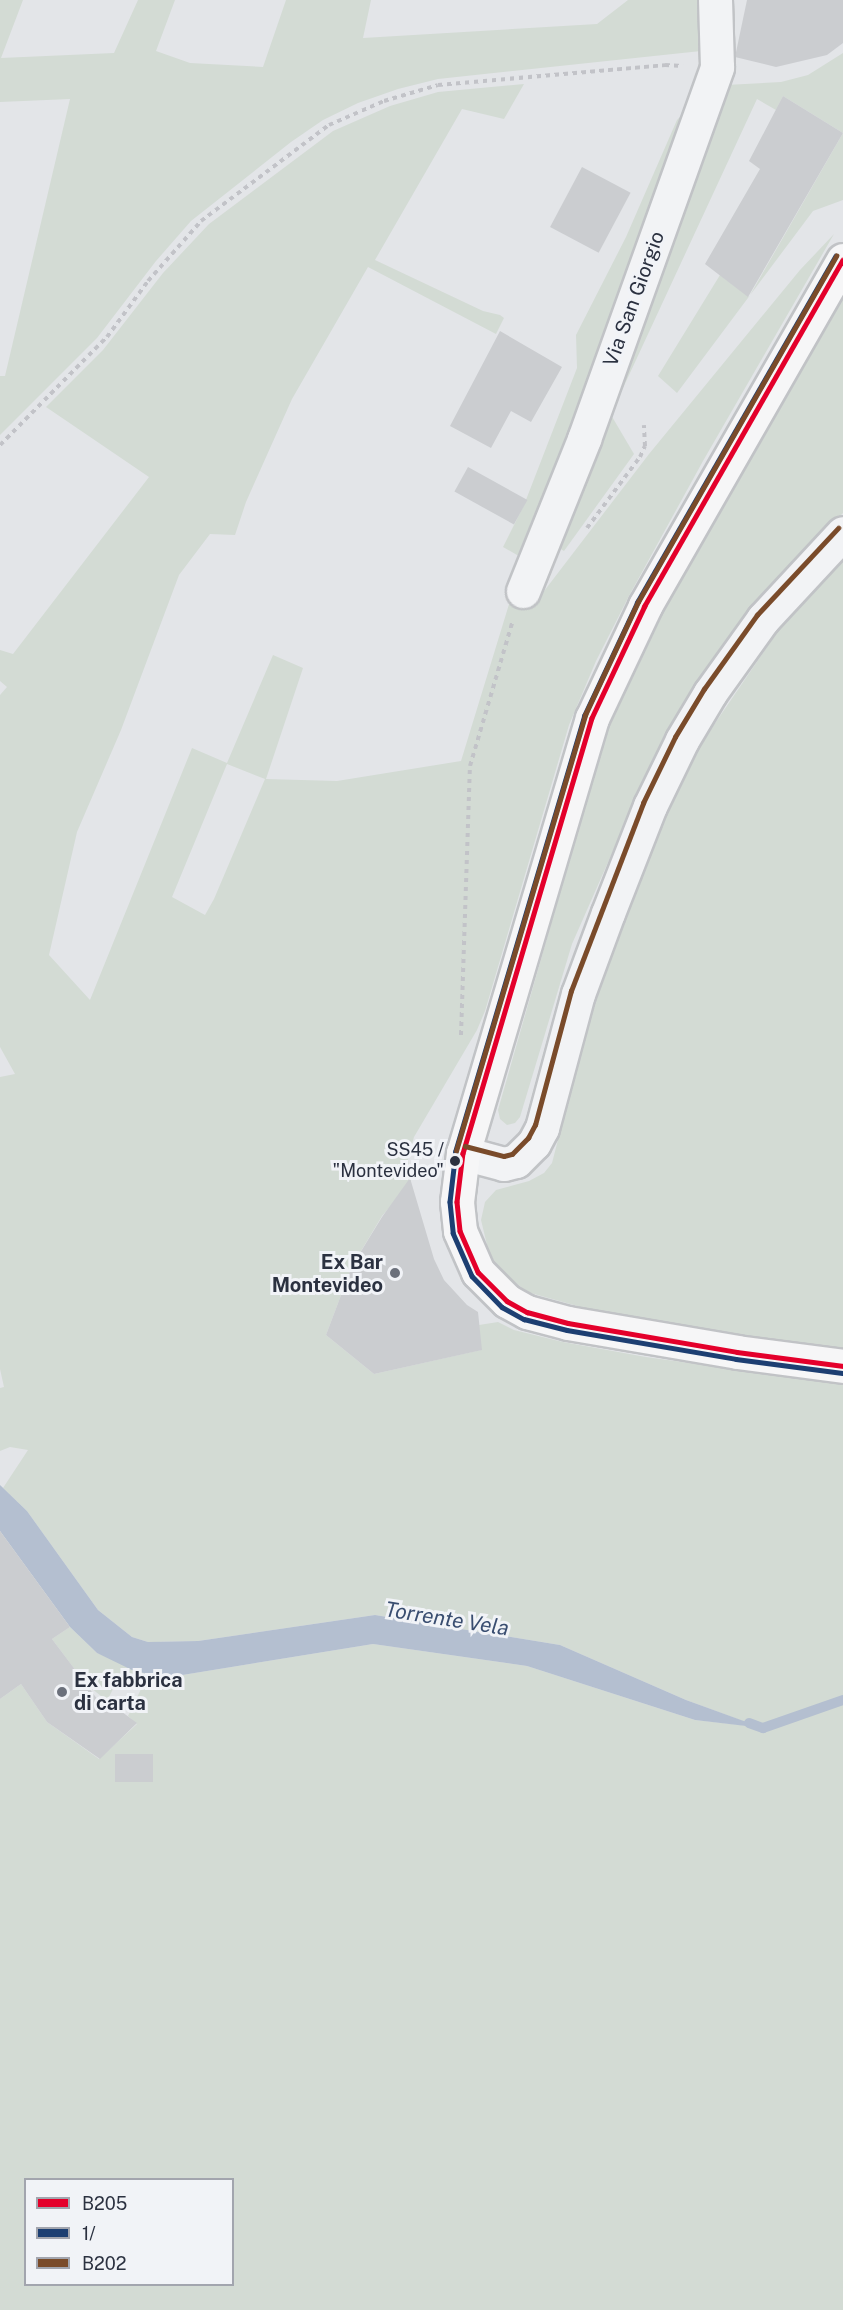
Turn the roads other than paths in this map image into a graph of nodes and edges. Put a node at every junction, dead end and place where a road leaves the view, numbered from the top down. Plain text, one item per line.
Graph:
1 (715, 0) edge
2 (843, 260) edge
3 (843, 533) edge
4 (522, 591) road end
5 (463, 1153) junction
6 (843, 1366) edge

1 - 4 street, Via San Giorgio
2 - 5 main road
3 - 5 street
5 - 6 main road

